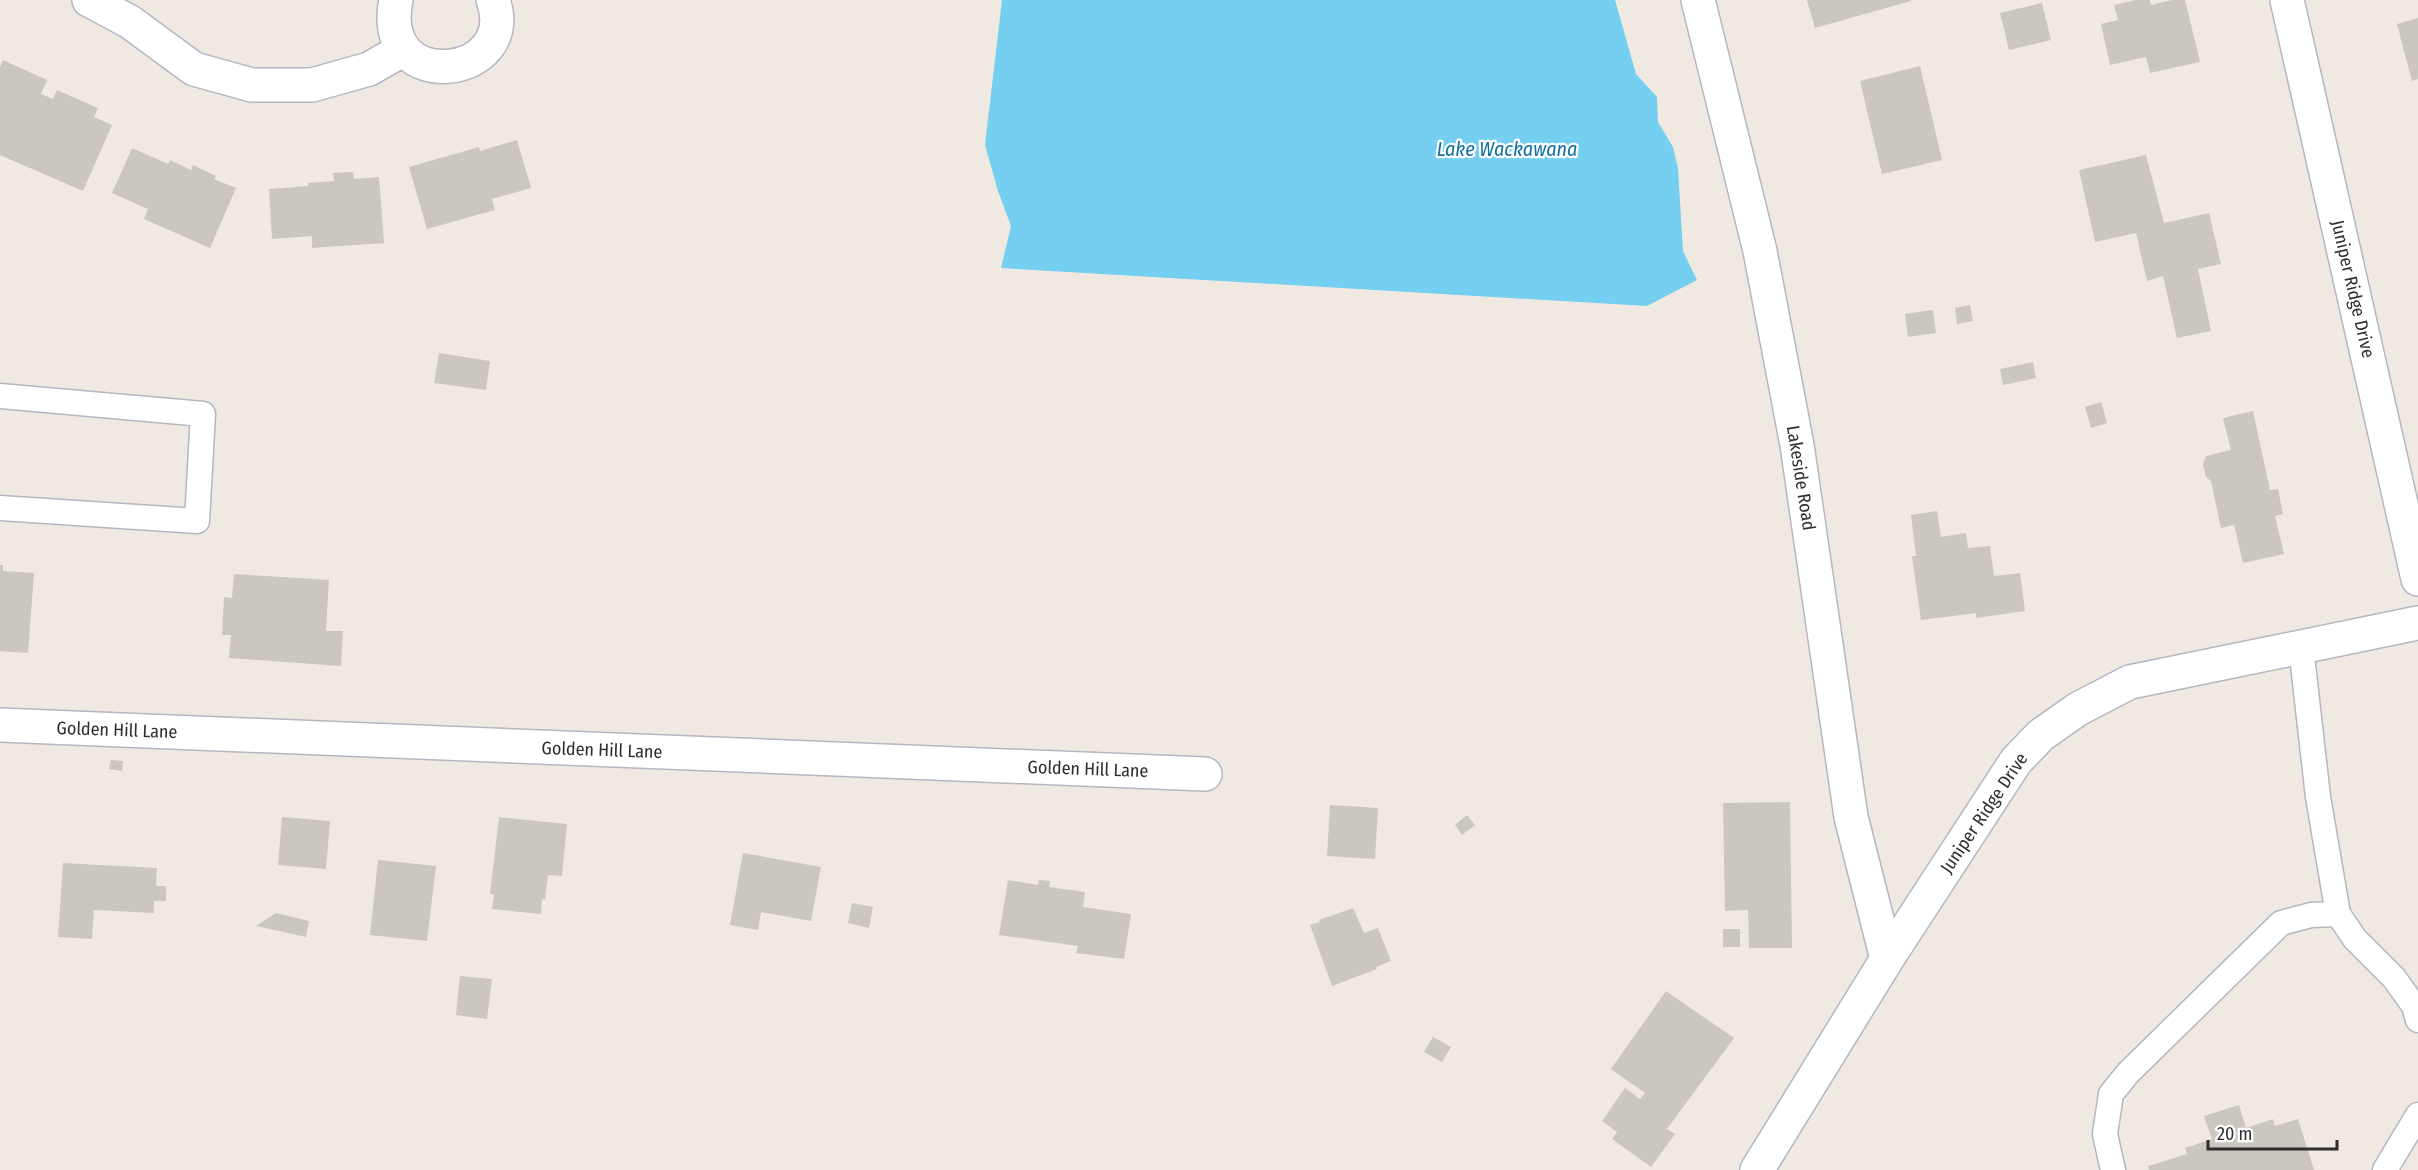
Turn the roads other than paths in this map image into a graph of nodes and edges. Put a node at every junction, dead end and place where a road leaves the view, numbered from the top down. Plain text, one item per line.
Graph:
1 (89, 0) edge
2 (396, 0) edge
3 (493, 0) edge
4 (1698, 0) edge
5 (2287, 0) edge
6 (404, 49) junction
7 (0, 396) edge
8 (0, 508) edge
9 (2418, 579) edge
10 (2418, 623) edge
11 (2301, 647) junction
12 (0, 725) edge
13 (1205, 774) dead end
14 (2338, 914) junction
15 (1887, 959) junction
16 (2418, 1020) edge
17 (2418, 1115) edge
18 (1757, 1170) edge
19 (2113, 1170) edge
20 (2385, 1170) edge

1 - 6 street
2 - 6 street
3 - 6 street
4 - 15 street, Lakeside Road
5 - 9 street, Juniper Ridge Drive
7 - 8 lane
10 - 11 street, Juniper Ridge Drive
11 - 14 lane
11 - 15 street, Juniper Ridge Drive
12 - 13 street, Golden Hill Lane
14 - 16 lane
14 - 19 lane
15 - 18 street, Juniper Ridge Drive
17 - 20 lane

